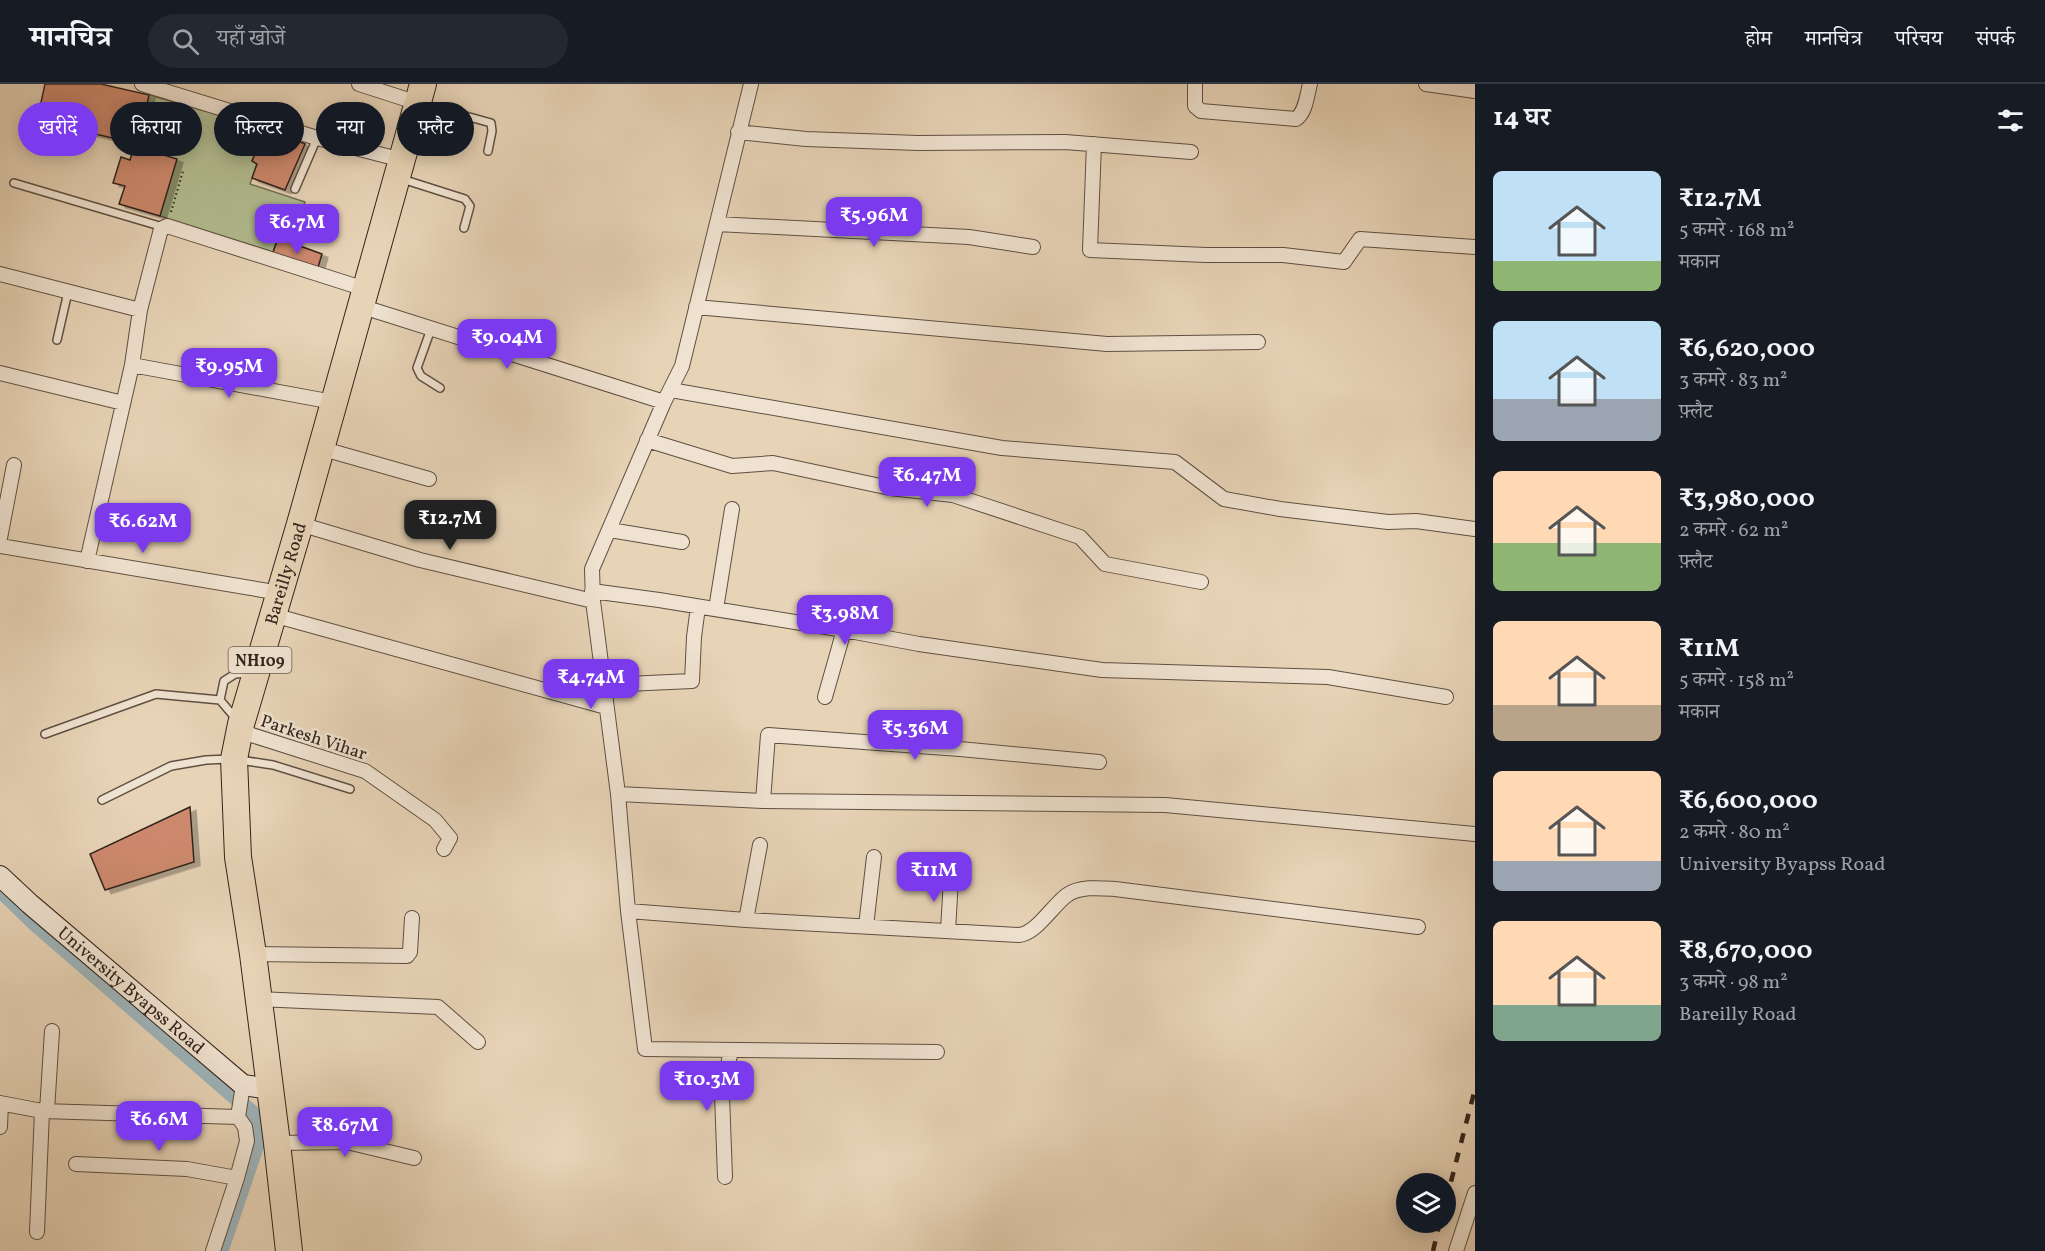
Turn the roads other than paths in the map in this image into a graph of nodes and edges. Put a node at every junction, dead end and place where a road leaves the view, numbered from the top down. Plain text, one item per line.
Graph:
1 (142, 84) edge
2 (359, 84) edge
3 (751, 84) edge
4 (1195, 84) edge
5 (1310, 84) edge
6 (1426, 84) edge
7 (1475, 91) edge
8 (420, 93) edge
9 (738, 132) junction
10 (316, 137) edge
11 (316, 142) edge
12 (1094, 144) junction
13 (488, 151) dead end
14 (1191, 152) dead end
15 (365, 156) edge
16 (399, 169) junction
17 (14, 183) dead end
18 (295, 189) dead end
19 (717, 224) junction
20 (165, 226) junction
21 (464, 228) dead end
22 (1033, 247) dead end
23 (1475, 247) edge
24 (0, 274) edge
25 (68, 292) junction
26 (363, 298) junction
27 (696, 307) junction
28 (140, 309) junction
29 (431, 329) junction
30 (57, 340) dead end
31 (1258, 342) dead end
32 (132, 365) junction
33 (0, 373) edge
34 (441, 388) dead end
35 (667, 396) junction
36 (333, 402) junction
37 (123, 403) junction
38 (647, 440) junction
39 (320, 448) junction
40 (14, 465) dead end
41 (429, 479) dead end
42 (732, 508) dead end
43 (300, 524) junction
44 (1475, 529) edge
45 (610, 530) junction
46 (0, 538) edge
47 (682, 542) dead end
48 (0, 546) edge
49 (87, 561) junction
50 (1201, 582) dead end
51 (593, 596) junction
52 (276, 604) junction
53 (698, 607) junction
54 (716, 609) junction
55 (844, 630) junction
56 (256, 672) junction
57 (604, 685) junction
58 (825, 697) dead end
59 (1446, 698) dead end
60 (220, 700) junction
61 (606, 707) junction
62 (240, 728) junction
63 (45, 734) dead end
64 (234, 759) junction
65 (1099, 762) dead end
66 (350, 789) dead end
67 (618, 794) junction
68 (102, 800) dead end
69 (763, 801) junction
70 (1475, 834) edge
71 (760, 845) dead end
72 (444, 849) dead end
73 (874, 857) dead end
74 (0, 876) edge
75 (951, 878) dead end
76 (628, 911) junction
77 (412, 918) dead end
78 (746, 920) junction
79 (866, 926) junction
80 (1418, 927) dead end
81 (948, 931) junction
82 (253, 954) junction
83 (258, 999) junction
84 (52, 1031) dead end
85 (478, 1042) dead end
86 (731, 1050) junction
87 (937, 1052) dead end
88 (270, 1089) junction
89 (240, 1102) junction
90 (1, 1104) edge
91 (45, 1111) junction
92 (0, 1127) edge
93 (277, 1143) junction
94 (414, 1158) dead end
95 (76, 1164) dead end
96 (725, 1177) dead end
97 (237, 1179) junction
98 (1475, 1193) edge
99 (37, 1232) dead end
100 (213, 1251) edge
101 (289, 1251) edge
102 (1456, 1251) edge

1 - 10 street
2 - 8 street
3 - 9 street
4 - 5 street
6 - 7 street
8 - 13 lane
8 - 16 highway, Bareilly Road / NH109
9 - 12 street
9 - 19 street
11 - 18 lane
12 - 14 street
12 - 23 street
15 - 16 street
16 - 21 lane
16 - 26 highway, Bareilly Road / NH109
17 - 20 lane
19 - 22 street
19 - 27 street
20 - 26 street
20 - 28 street
24 - 25 street
25 - 28 street
25 - 30 lane
26 - 29 street
26 - 36 highway, Bareilly Road / NH109
27 - 31 street
27 - 35 street
28 - 32 street
29 - 34 lane
29 - 35 street
32 - 36 street
32 - 37 street
33 - 37 street
35 - 38 street
35 - 44 street
36 - 39 highway, Bareilly Road / NH109
37 - 49 street
38 - 45 street
38 - 50 street
39 - 41 street
39 - 43 highway, Bareilly Road / NH109
40 - 46 street
42 - 54 street
43 - 51 street
43 - 52 highway, Bareilly Road / NH109
45 - 47 street
45 - 51 street
48 - 49 street
49 - 52 street
51 - 53 street
51 - 57 street
52 - 56 highway, Bareilly Road / NH109
52 - 61 street
53 - 54 street
53 - 57 street
54 - 55 street
55 - 58 street
55 - 59 street
56 - 60 lane
56 - 62 highway, Bareilly Road / NH109
57 - 61 street
60 - 62 lane
60 - 63 lane
61 - 67 street
62 - 64 highway, Bareilly Road / NH109
62 - 72 street, Parkesh Vihar
64 - 66 lane
64 - 68 lane
64 - 82 highway, Bareilly Road / NH109
65 - 69 street
67 - 69 street
67 - 76 street
69 - 70 street
71 - 78 street
73 - 79 street
74 - 89 main road, University Byapss Road
75 - 81 street
76 - 78 street
76 - 86 street
77 - 82 street
78 - 79 street
79 - 81 street
80 - 81 street
82 - 83 highway, Bareilly Road / NH109
83 - 85 street
83 - 88 highway, Bareilly Road / NH109
84 - 91 street
86 - 87 street
86 - 96 street
88 - 89 main road
88 - 93 highway, Bareilly Road / NH109
89 - 91 street
89 - 97 street
90 - 91 street
90 - 92 street
91 - 99 street
93 - 94 street
93 - 101 highway, Bareilly Road / NH109
95 - 97 street
97 - 100 street
98 - 102 street

